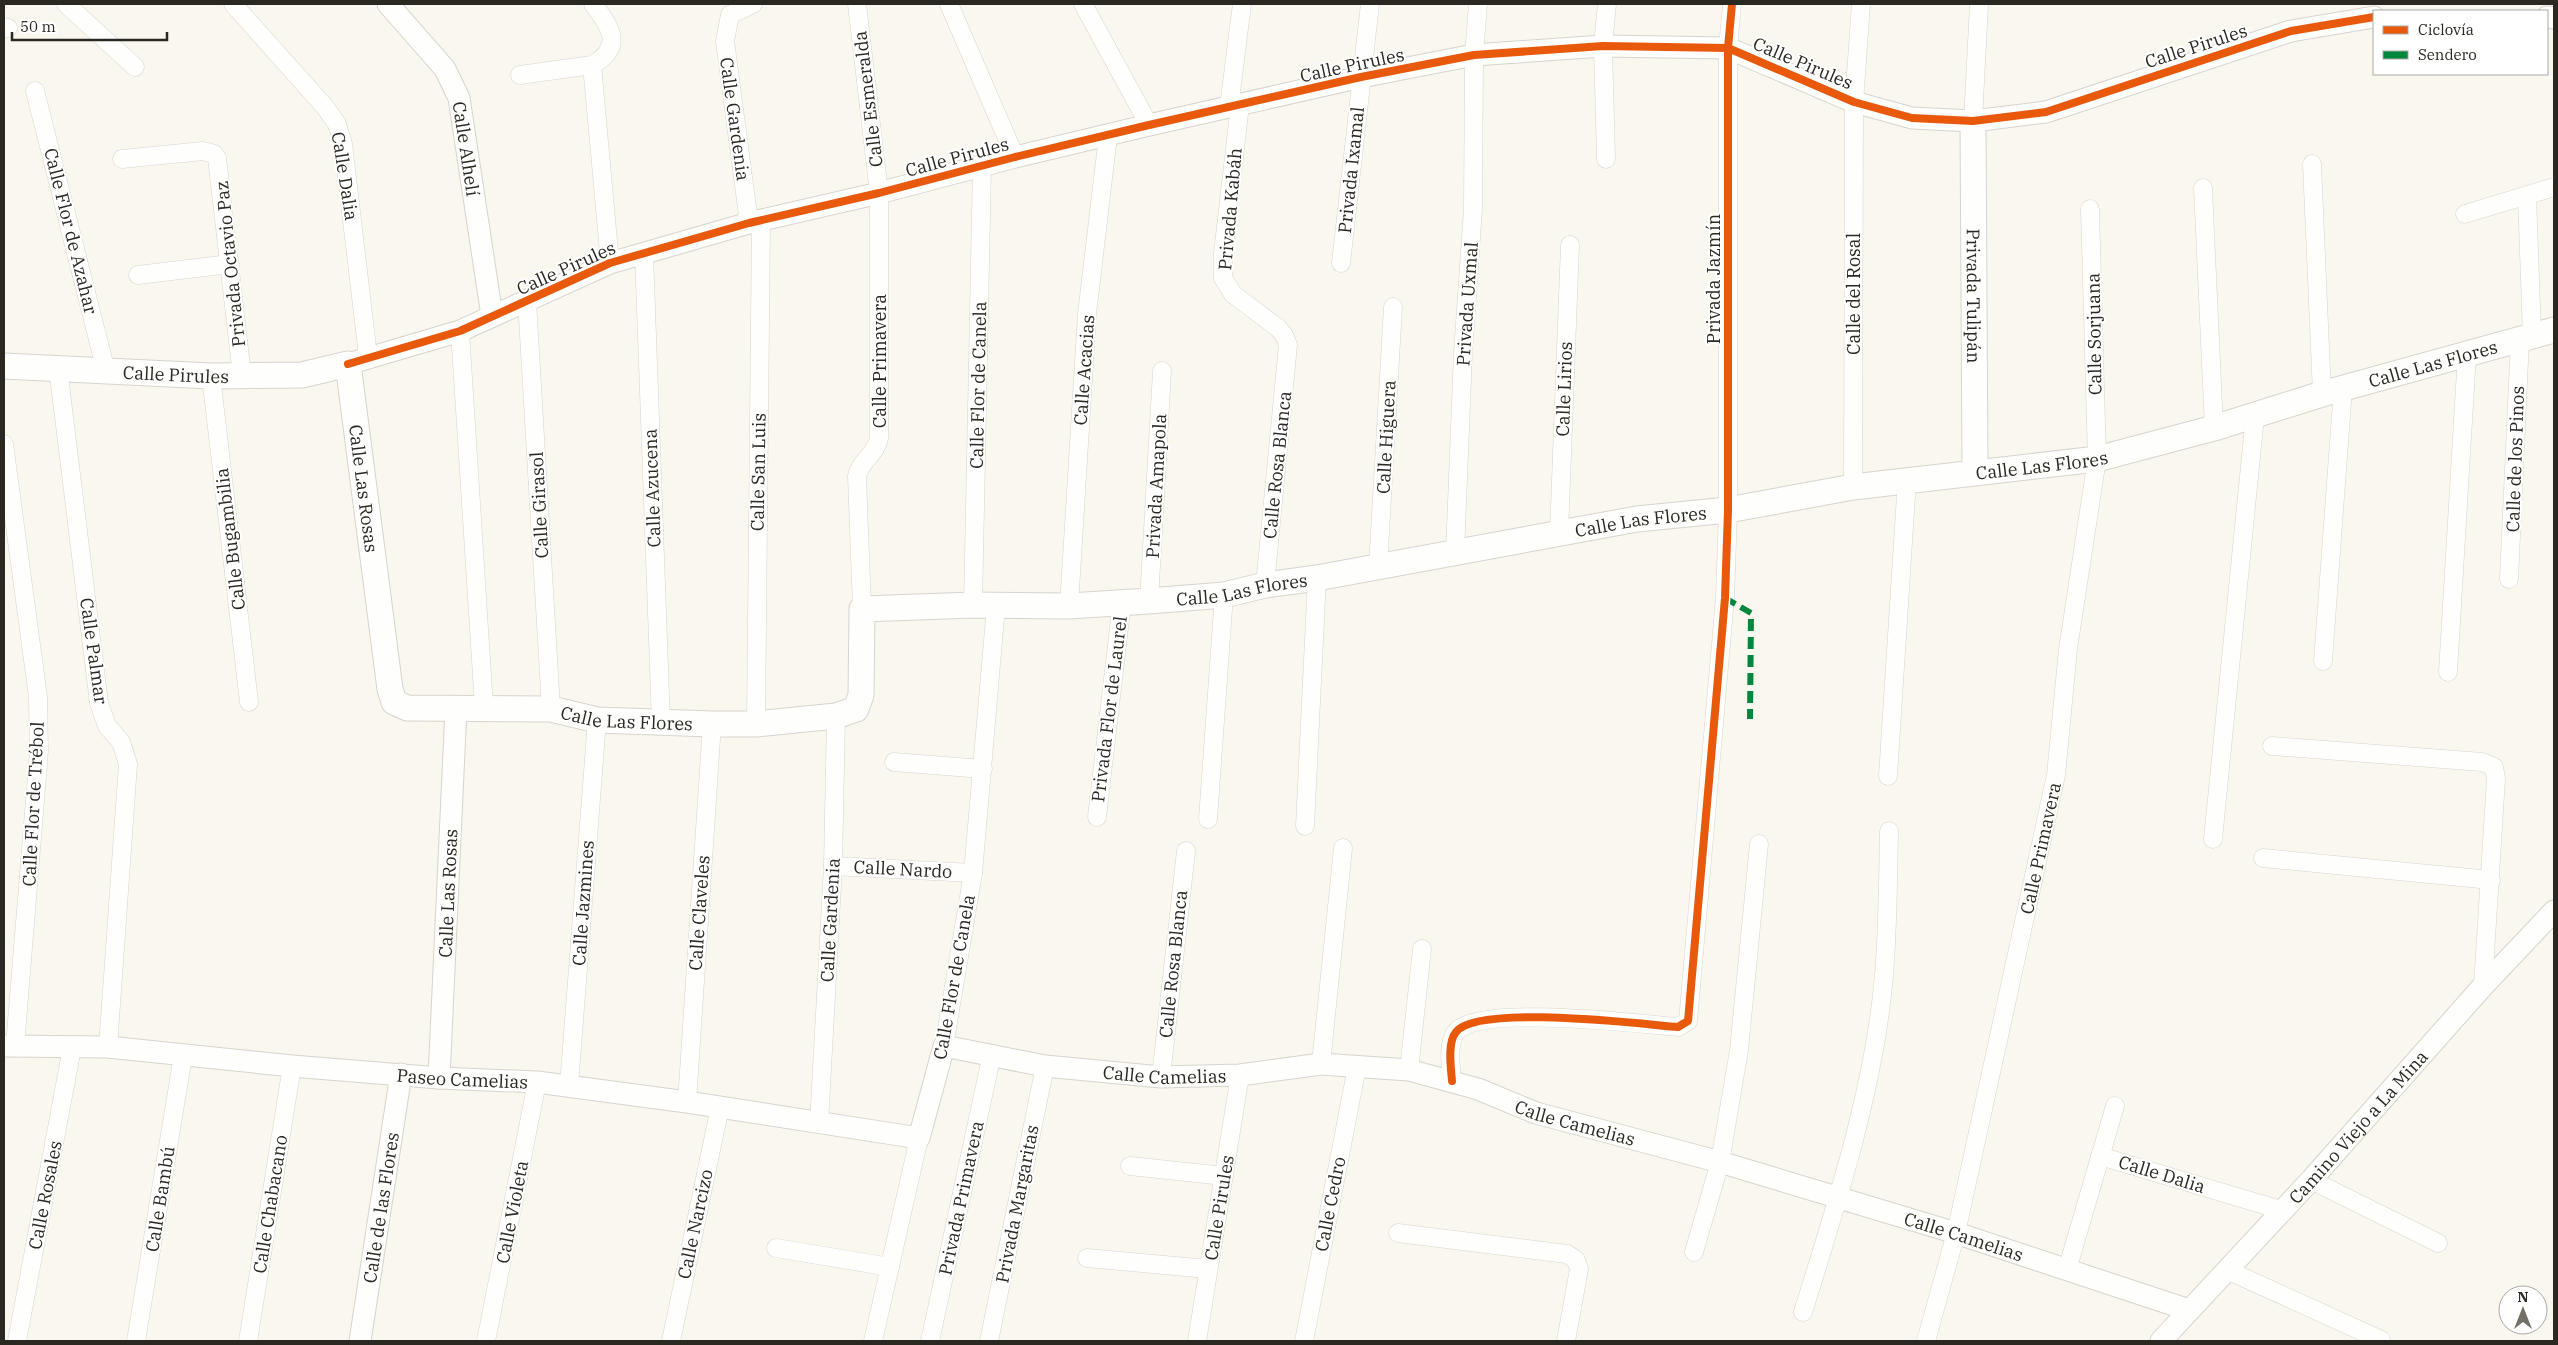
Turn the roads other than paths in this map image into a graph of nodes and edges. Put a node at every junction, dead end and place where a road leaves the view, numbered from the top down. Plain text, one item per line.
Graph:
1 (66, 4) edge
2 (233, 4) edge
3 (388, 4) edge
4 (592, 4) edge
5 (753, 4) edge
6 (856, 4) edge
7 (949, 4) edge
8 (1083, 4) edge
9 (1227, 4) edge
10 (1242, 4) edge
11 (1370, 4) edge
12 (1478, 4) edge
13 (1607, 4) edge
14 (1732, 4) edge
15 (1861, 4) edge
16 (1979, 4) edge
17 (726, 9) edge
18 (2373, 17) edge
19 (1239, 25) junction
20 (1603, 46) junction
21 (1728, 48) junction
22 (1474, 56) junction
23 (592, 65) junction
24 (135, 68) dead end
25 (520, 75) dead end
26 (1362, 78) junction
27 (35, 90) dead end
28 (1854, 102) junction
29 (1234, 106) junction
30 (1973, 121) junction
31 (1149, 125) junction
32 (1108, 136) junction
33 (1015, 157) junction
34 (122, 159) dead end
35 (1606, 159) dead end
36 (2312, 164) dead end
37 (982, 166) junction
38 (2554, 186) edge
39 (2203, 188) dead end
40 (879, 193) junction
41 (2527, 195) junction
42 (2090, 209) dead end
43 (2465, 214) dead end
44 (755, 222) junction
45 (1570, 245) dead end
46 (644, 253) junction
47 (1341, 262) dead end
48 (610, 263) junction
49 (230, 264) junction
50 (138, 275) dead end
51 (528, 301) junction
52 (1393, 307) dead end
53 (492, 316) junction
54 (460, 331) junction
55 (2535, 335) edge
56 (1288, 345) joint
57 (2467, 354) junction
58 (358, 360) junction
59 (4, 366) edge
60 (58, 368) junction
61 (106, 370) junction
62 (1162, 370) dead end
63 (242, 375) junction
64 (210, 376) junction
65 (2333, 391) junction
66 (2254, 416) junction
67 (2214, 428) junction
68 (4, 444) edge
69 (2097, 459) junction
70 (1975, 471) junction
71 (1906, 480) junction
72 (1853, 487) junction
73 (1728, 510) junction
74 (1559, 533) junction
75 (1455, 553) junction
76 (1378, 567) junction
77 (1317, 578) junction
78 (2510, 579) dead end
79 (1265, 585) junction
80 (1224, 594) junction
81 (1149, 601) junction
82 (1122, 602) junction
83 (985, 605) junction
84 (1069, 606) junction
85 (862, 609) junction
86 (2323, 661) dead end
87 (2448, 672) dead end
88 (249, 702) dead end
89 (394, 702) joint
90 (859, 703) joint
91 (484, 707) junction
92 (456, 708) junction
93 (551, 709) junction
94 (836, 716) junction
95 (597, 720) junction
96 (661, 723) junction
97 (712, 724) junction
98 (756, 724) junction
99 (2272, 746) dead end
100 (894, 762) dead end
101 (983, 769) junction
102 (1888, 776) dead end
103 (1097, 817) dead end
104 (1208, 819) dead end
105 (1305, 826) dead end
106 (1889, 831) dead end
107 (2213, 839) dead end
108 (1759, 844) dead end
109 (1343, 848) dead end
110 (1186, 852) dead end
111 (2263, 858) dead end
112 (833, 866) junction
113 (973, 873) junction
114 (2490, 880) junction
115 (2551, 919) edge
116 (1422, 949) dead end
117 (2483, 986) junction
118 (9, 1046) edge
119 (944, 1046) junction
120 (108, 1047) junction
121 (72, 1048) junction
122 (992, 1054) junction
123 (184, 1056) junction
124 (1321, 1064) junction
125 (292, 1066) junction
126 (1044, 1066) junction
127 (1356, 1067) junction
128 (1409, 1070) junction
129 (401, 1074) junction
130 (1240, 1075) junction
131 (1161, 1077) junction
132 (439, 1078) junction
133 (1452, 1081) junction
134 (537, 1082) junction
135 (569, 1086) junction
136 (687, 1102) junction
137 (2115, 1106) dead end
138 (720, 1107) junction
139 (819, 1124) junction
140 (918, 1138) junction
141 (2100, 1156) junction
142 (1720, 1162) junction
143 (1130, 1166) dead end
144 (1224, 1176) junction
145 (2311, 1180) junction
146 (1838, 1199) junction
147 (2281, 1210) junction
148 (1398, 1233) dead end
149 (1956, 1233) junction
150 (2438, 1243) dead end
151 (776, 1248) dead end
152 (1694, 1252) dead end
153 (1087, 1258) dead end
154 (890, 1267) junction
155 (1208, 1270) junction
156 (2066, 1270) junction
157 (2227, 1270) junction
158 (2189, 1310) junction
159 (1803, 1312) dead end
160 (2382, 1340) dead end
161 (17, 1341) edge
162 (136, 1341) edge
163 (248, 1341) edge
164 (360, 1341) edge
165 (486, 1341) edge
166 (671, 1341) edge
167 (873, 1341) edge
168 (930, 1341) edge
169 (989, 1341) edge
170 (1197, 1341) edge
171 (1304, 1341) edge
172 (1566, 1341) edge
173 (1926, 1341) edge
174 (2162, 1341) edge

1 - 24 street
2 - 58 street, Calle Dalia
3 - 53 street, Calle Alhelí
4 - 23 street
5 - 17 street
6 - 40 street, Calle Esmeralda
7 - 33 street
8 - 31 street
9 - 19 street
10 - 19 street, Privada Kabáh
11 - 26 street, Privada Ixamal
12 - 22 street, Privada Uxmal
13 - 20 street
14 - 21 street
15 - 28 street, Calle del Rosal
16 - 30 street
17 - 44 street, Calle Gardenia
18 - 30 street, Calle Pirules
19 - 29 street, Privada Kabáh
20 - 21 street, Calle Pirules
20 - 22 street, Calle Pirules
20 - 35 street
21 - 28 street, Calle Pirules
21 - 73 street, Privada Jazmín
22 - 26 street, Calle Pirules
22 - 75 street, Privada Uxmal
23 - 25 street
23 - 48 street
26 - 29 street, Calle Pirules
26 - 47 street, Privada Ixamal
27 - 61 street, Calle Flor de Azahar
28 - 30 street, Calle Pirules
28 - 72 street, Calle del Rosal
29 - 31 street, Calle Pirules
29 - 56 street, Privada Kabáh
30 - 70 main road, Privada Tulipán
31 - 32 street, Calle Pirules
32 - 33 street, Calle Pirules
32 - 84 street, Calle Acacias
33 - 37 street, Calle Pirules
34 - 49 street, Privada Octavio Paz
36 - 65 street
37 - 40 street, Calle Pirules
37 - 83 street, Calle Flor de Canela
38 - 41 street
39 - 67 street
40 - 44 street, Calle Pirules
40 - 85 street, Calle Primavera
41 - 43 street
41 - 55 street, Calle de los Pinos
42 - 69 street, Calle Sorjuana
44 - 46 street, Calle Pirules
44 - 98 street, Calle San Luis
45 - 74 street, Calle Lirios
46 - 48 street, Calle Pirules
46 - 96 street, Calle Azucena
48 - 51 street, Calle Pirules
49 - 50 street
49 - 63 street, Privada Octavio Paz
51 - 53 street, Calle Pirules
51 - 93 street, Calle Girasol
52 - 76 street, Calle Higuera
53 - 54 street, Calle Pirules
54 - 58 street, Calle Pirules
54 - 91 street
55 - 57 main road, Calle Las Flores
55 - 78 street, Calle de los Pinos
56 - 79 street, Calle Rosa Blanca
57 - 65 main road, Calle Las Flores
57 - 87 street
58 - 63 main road, Calle Pirules
58 - 89 main road, Calle Las Rosas
59 - 60 main road, Calle Pirules
60 - 61 main road, Calle Pirules
60 - 120 street, Calle Palmar
61 - 64 main road, Calle Pirules
62 - 81 street, Privada Amapola
63 - 64 main road, Calle Pirules
64 - 88 street, Calle Bugambilia
65 - 66 main road, Calle Las Flores
65 - 86 street
66 - 67 main road, Calle Las Flores
66 - 107 street
67 - 69 main road, Calle Las Flores
68 - 118 street, Calle Flor de Trébol
69 - 70 main road, Calle Las Flores
69 - 149 street, Calle Primavera
70 - 71 main road, Calle Las Flores
71 - 72 main road, Calle Las Flores
71 - 102 street
72 - 73 main road, Calle Las Flores
73 - 74 main road, Calle Las Flores
73 - 133 street, Privada Jazmín
74 - 75 main road, Calle Las Flores
75 - 76 main road, Calle Las Flores
76 - 77 main road, Calle Las Flores
77 - 79 main road, Calle Las Flores
77 - 105 street
79 - 80 main road, Calle Las Flores
80 - 81 main road, Calle Las Flores
80 - 104 street
81 - 82 main road, Calle Las Flores
82 - 84 main road, Calle Las Flores
82 - 103 street, Privada Flor de Laurel
83 - 84 main road, Calle Las Flores
83 - 85 main road, Calle Las Flores
83 - 101 street, Calle Flor de Canela
85 - 90 main road, Calle Primavera
89 - 92 main road, Calle Las Flores
90 - 94 main road, Calle Las Flores
91 - 92 main road, Calle Las Flores
91 - 93 main road, Calle Las Flores
92 - 132 street, Calle Las Rosas
93 - 95 main road, Calle Las Flores
94 - 98 main road, Calle Las Flores
94 - 112 street, Calle Gardenia
95 - 96 main road, Calle Las Flores
95 - 135 street, Calle Jazmines
96 - 97 main road, Calle Las Flores
97 - 98 main road, Calle Las Flores
97 - 136 street, Calle Claveles
99 - 114 street
100 - 101 street
101 - 113 street, Calle Flor de Canela
106 - 146 street
108 - 142 street
109 - 124 street
110 - 131 street, Calle Rosa Blanca
111 - 114 street
112 - 113 street, Calle Nardo
112 - 139 street, Calle Gardenia
113 - 119 street, Calle Flor de Canela
114 - 117 street
115 - 117 street, Camino Viejo a La Mina
116 - 128 street
117 - 145 street, Camino Viejo a La Mina
118 - 121 street, Paseo Camelias
119 - 122 street, Calle Camelias
119 - 140 street, Calle Flor de Canela
120 - 121 street, Paseo Camelias
120 - 123 street, Paseo Camelias
121 - 161 street, Calle Rosales
122 - 126 street, Calle Camelias
122 - 168 street, Privada Primavera
123 - 125 street, Paseo Camelias
123 - 162 street, Calle Bambú
124 - 127 street, Calle Camelias
124 - 130 street, Calle Camelias
125 - 129 street, Paseo Camelias
125 - 163 street, Calle Chabacano
126 - 131 street, Calle Camelias
126 - 169 street, Privada Margaritas
127 - 128 street, Calle Camelias
127 - 171 street, Calle Cedro
128 - 133 street, Calle Camelias
129 - 132 street, Paseo Camelias
129 - 164 street, Calle de las Flores
130 - 131 street, Calle Camelias
130 - 144 street, Calle Pirules
132 - 134 street, Paseo Camelias
133 - 142 street, Calle Camelias
134 - 135 street, Paseo Camelias
134 - 165 street, Calle Violeta
135 - 136 street, Paseo Camelias
136 - 138 street, Paseo Camelias
137 - 141 street
138 - 139 street, Paseo Camelias
138 - 166 street, Calle Narcizo
139 - 140 street, Paseo Camelias
140 - 154 street, Calle Flor de Canela
141 - 147 street, Calle Dalia
141 - 156 street, Calle Dalia
142 - 146 street, Calle Camelias
142 - 152 street
143 - 144 street
144 - 155 street, Calle Pirules
145 - 147 street, Camino Viejo a La Mina
145 - 150 street
146 - 149 street, Calle Camelias
146 - 159 street
147 - 157 street, Camino Viejo a La Mina
148 - 172 street
149 - 156 street, Calle Camelias
149 - 173 street, Calle Primavera
151 - 154 street
153 - 155 street
154 - 167 street, Calle Flor de Canela
155 - 170 street, Calle Pirules
156 - 158 street, Calle Camelias
157 - 158 street, Camino Viejo a La Mina
157 - 160 street
158 - 174 street, Camino Viejo a La Mina

